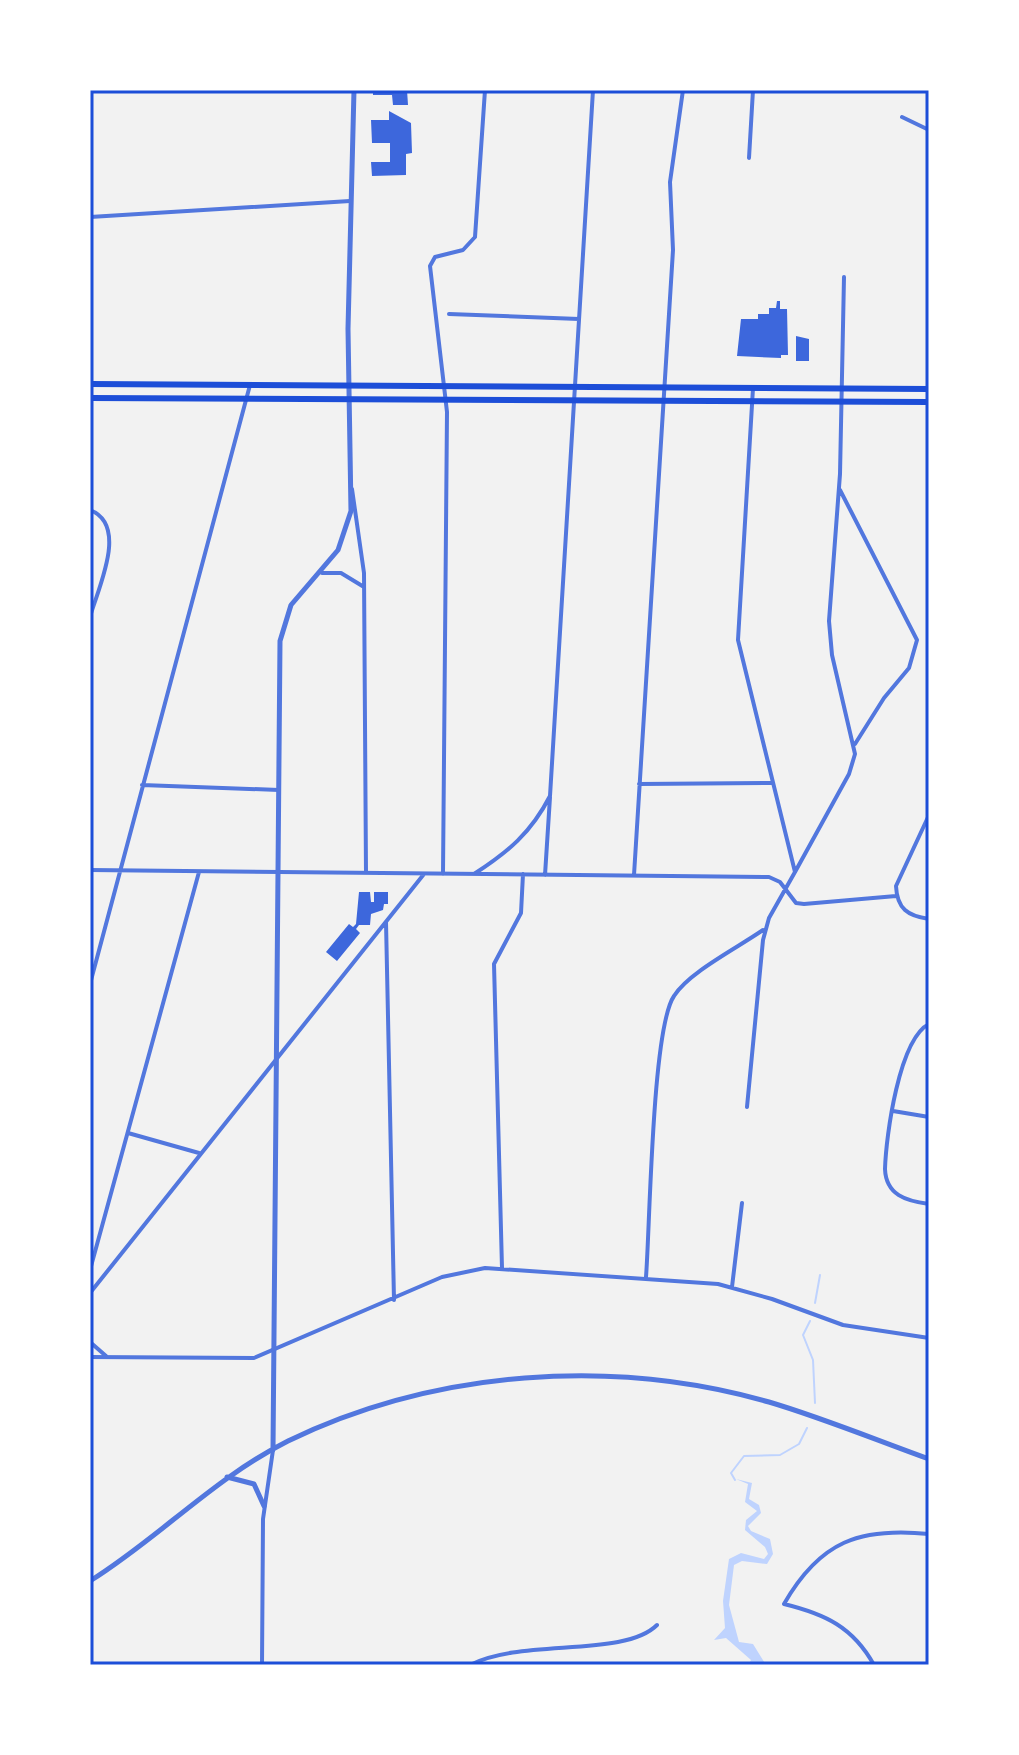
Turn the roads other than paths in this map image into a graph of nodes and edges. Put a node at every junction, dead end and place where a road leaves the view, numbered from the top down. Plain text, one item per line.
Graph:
1 (354, 90) edge
2 (485, 90) edge
3 (593, 90) edge
4 (683, 90) edge
5 (753, 90) edge
6 (902, 117) dead end
7 (929, 130) edge
8 (749, 158) dead end
9 (350, 201) junction
10 (90, 217) edge
11 (844, 277) dead end
12 (449, 314) dead end
13 (579, 319) junction
14 (90, 384) edge
15 (250, 385) junction
16 (351, 386) junction
17 (442, 386) junction
18 (575, 387) junction
19 (665, 387) junction
20 (753, 388) junction
21 (843, 388) junction
22 (929, 389) edge
23 (90, 398) edge
24 (246, 399) junction
25 (351, 399) junction
26 (445, 400) junction
27 (574, 400) junction
28 (664, 401) junction
29 (752, 401) junction
30 (841, 402) junction
31 (929, 402) edge
32 (352, 488) junction
33 (839, 488) junction
34 (90, 510) edge
35 (322, 573) junction
36 (364, 587) junction
37 (90, 617) edge
38 (855, 744) junction
39 (772, 783) junction
40 (639, 784) junction
41 (142, 785) junction
42 (279, 790) junction
43 (550, 796) junction
44 (929, 815) edge
45 (927, 826) edge
46 (90, 870) edge
47 (120, 871) junction
48 (279, 871) junction
49 (199, 872) junction
50 (795, 872) junction
51 (366, 873) junction
52 (424, 874) junction
53 (443, 874) junction
54 (474, 874) junction
55 (523, 874) junction
56 (545, 875) junction
57 (634, 875) junction
58 (784, 888) junction
59 (896, 896) junction
60 (386, 919) junction
61 (929, 919) edge
62 (765, 929) junction
63 (90, 984) edge
64 (929, 1024) edge
65 (277, 1055) junction
66 (747, 1107) dead end
67 (893, 1111) junction
68 (929, 1117) edge
69 (128, 1133) junction
70 (200, 1154) junction
71 (742, 1203) dead end
72 (929, 1204) edge
73 (502, 1268) junction
74 (90, 1270) edge
75 (646, 1278) junction
76 (732, 1287) junction
77 (90, 1293) edge
78 (394, 1300) junction
79 (929, 1338) edge
80 (90, 1342) edge
81 (275, 1352) junction
82 (90, 1357) edge
83 (108, 1357) junction
84 (273, 1450) junction
85 (929, 1459) edge
86 (226, 1477) junction
87 (264, 1506) junction
88 (929, 1534) edge
89 (90, 1581) edge
90 (657, 1625) dead end
91 (262, 1665) edge
92 (470, 1665) edge
93 (874, 1665) edge

1 - 9 street
2 - 17 street
3 - 13 street
4 - 19 street
5 - 8 street
6 - 7 street
9 - 10 street
9 - 16 street
11 - 21 street
12 - 13 street
13 - 18 street
14 - 15 main road
15 - 16 main road
15 - 24 street
16 - 17 main road
16 - 25 street
17 - 18 main road
17 - 26 street
18 - 19 main road
18 - 27 street
19 - 20 main road
19 - 28 street
20 - 21 main road
20 - 29 street
21 - 22 main road
21 - 30 street
23 - 24 main road
24 - 25 main road
24 - 41 street
25 - 26 main road
25 - 32 street
26 - 27 main road
26 - 53 street
27 - 28 main road
27 - 43 street
28 - 29 main road
28 - 40 street
29 - 30 main road
29 - 39 street
30 - 31 main road
30 - 33 street
32 - 35 street
32 - 36 street
33 - 38 street
33 - 38 street
34 - 37 street
35 - 36 street
35 - 42 street
36 - 51 street
38 - 50 street
39 - 40 street
39 - 50 street
40 - 57 street
41 - 42 street
41 - 47 street
42 - 48 street
43 - 54 street
43 - 56 street
44 - 45 street
45 - 59 street
46 - 47 street
47 - 49 street
47 - 63 street
48 - 49 street
48 - 51 street
48 - 65 street
49 - 69 street
50 - 58 street
51 - 52 street
52 - 53 street
52 - 60 street
53 - 54 street
54 - 55 street
55 - 56 street
55 - 73 street
56 - 57 street
57 - 58 street
58 - 59 street
58 - 62 street
59 - 61 street
60 - 65 street
60 - 78 street
62 - 66 street
62 - 75 street
64 - 67 street
65 - 70 street
65 - 81 street
67 - 68 street
67 - 72 street
69 - 70 street
69 - 74 street
70 - 77 street
71 - 76 street
73 - 75 street
73 - 78 street
75 - 76 street
76 - 79 street
78 - 81 street
80 - 83 street
81 - 83 street
81 - 84 street
82 - 83 street
84 - 85 street
84 - 86 street
84 - 87 street
86 - 87 street
86 - 89 street
87 - 91 street
88 - 93 street
90 - 92 street

